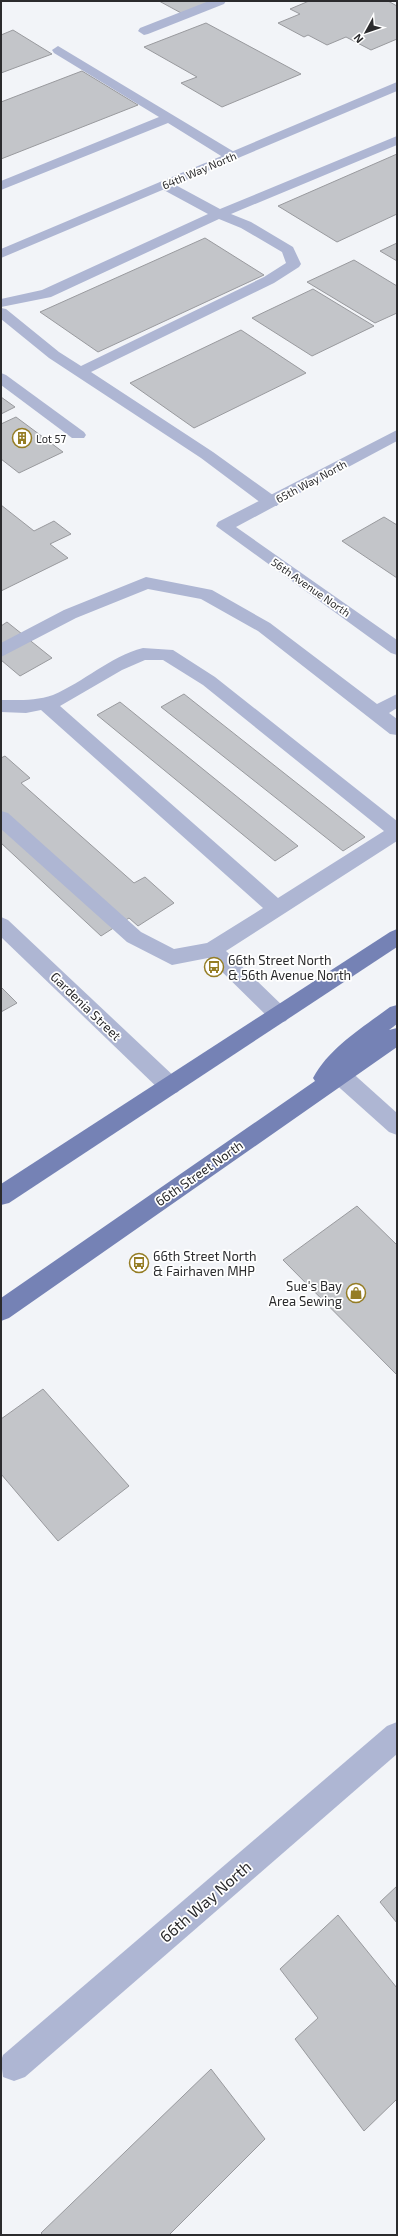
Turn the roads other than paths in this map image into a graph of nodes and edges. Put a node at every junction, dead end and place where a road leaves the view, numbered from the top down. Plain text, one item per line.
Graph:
1 (220, 1) edge
2 (144, 31) dead end
3 (58, 50) dead end
4 (394, 89) edge
5 (169, 118) junction
6 (397, 140) edge
7 (231, 156) junction
8 (165, 185) junction
9 (1, 186) edge
10 (219, 214) junction
11 (1, 254) edge
12 (1, 303) edge
13 (1, 312) edge
14 (80, 372) junction
15 (1, 378) edge
16 (78, 435) dead end
17 (397, 435) edge
18 (271, 502) junction
19 (224, 526) joint
20 (397, 649) edge
21 (1, 651) edge
22 (397, 700) edge
23 (45, 703) junction
24 (1, 706) edge
25 (376, 712) junction
26 (397, 729) edge
27 (1, 818) edge
28 (397, 832) edge
29 (277, 909) junction
30 (1, 925) edge
31 (397, 937) edge
32 (212, 950) junction
33 (397, 1013) edge
34 (279, 1015) junction
35 (397, 1036) edge
36 (340, 1075) junction
37 (170, 1086) junction
38 (311, 1094) junction
39 (397, 1126) edge
40 (1, 1196) edge
41 (1, 1311) edge
42 (397, 1736) edge
43 (14, 2066) dead end

1 - 2 street
3 - 5 street
4 - 7 street, 64th Way North
5 - 7 street
5 - 9 street
6 - 10 street
7 - 8 street, 64th Way North
8 - 10 street
8 - 11 street, 64th Way North
10 - 12 street
10 - 14 street
13 - 14 street
14 - 18 street
15 - 16 street
17 - 18 street, 65th Way North
18 - 19 street, 65th Way North
19 - 20 street, 56th Avenue North
21 - 25 street
22 - 25 street
23 - 24 street
23 - 28 street
23 - 29 street
25 - 26 street
27 - 32 street
28 - 29 street
29 - 32 street
30 - 37 street, Gardenia Street
31 - 34 main road
32 - 34 street
33 - 38 main road
34 - 37 main road
35 - 36 main road, 66th Street North
36 - 38 main road, 66th Street North
36 - 39 street
37 - 40 main road
38 - 41 main road, 66th Street North
42 - 43 street, 66th Way North

